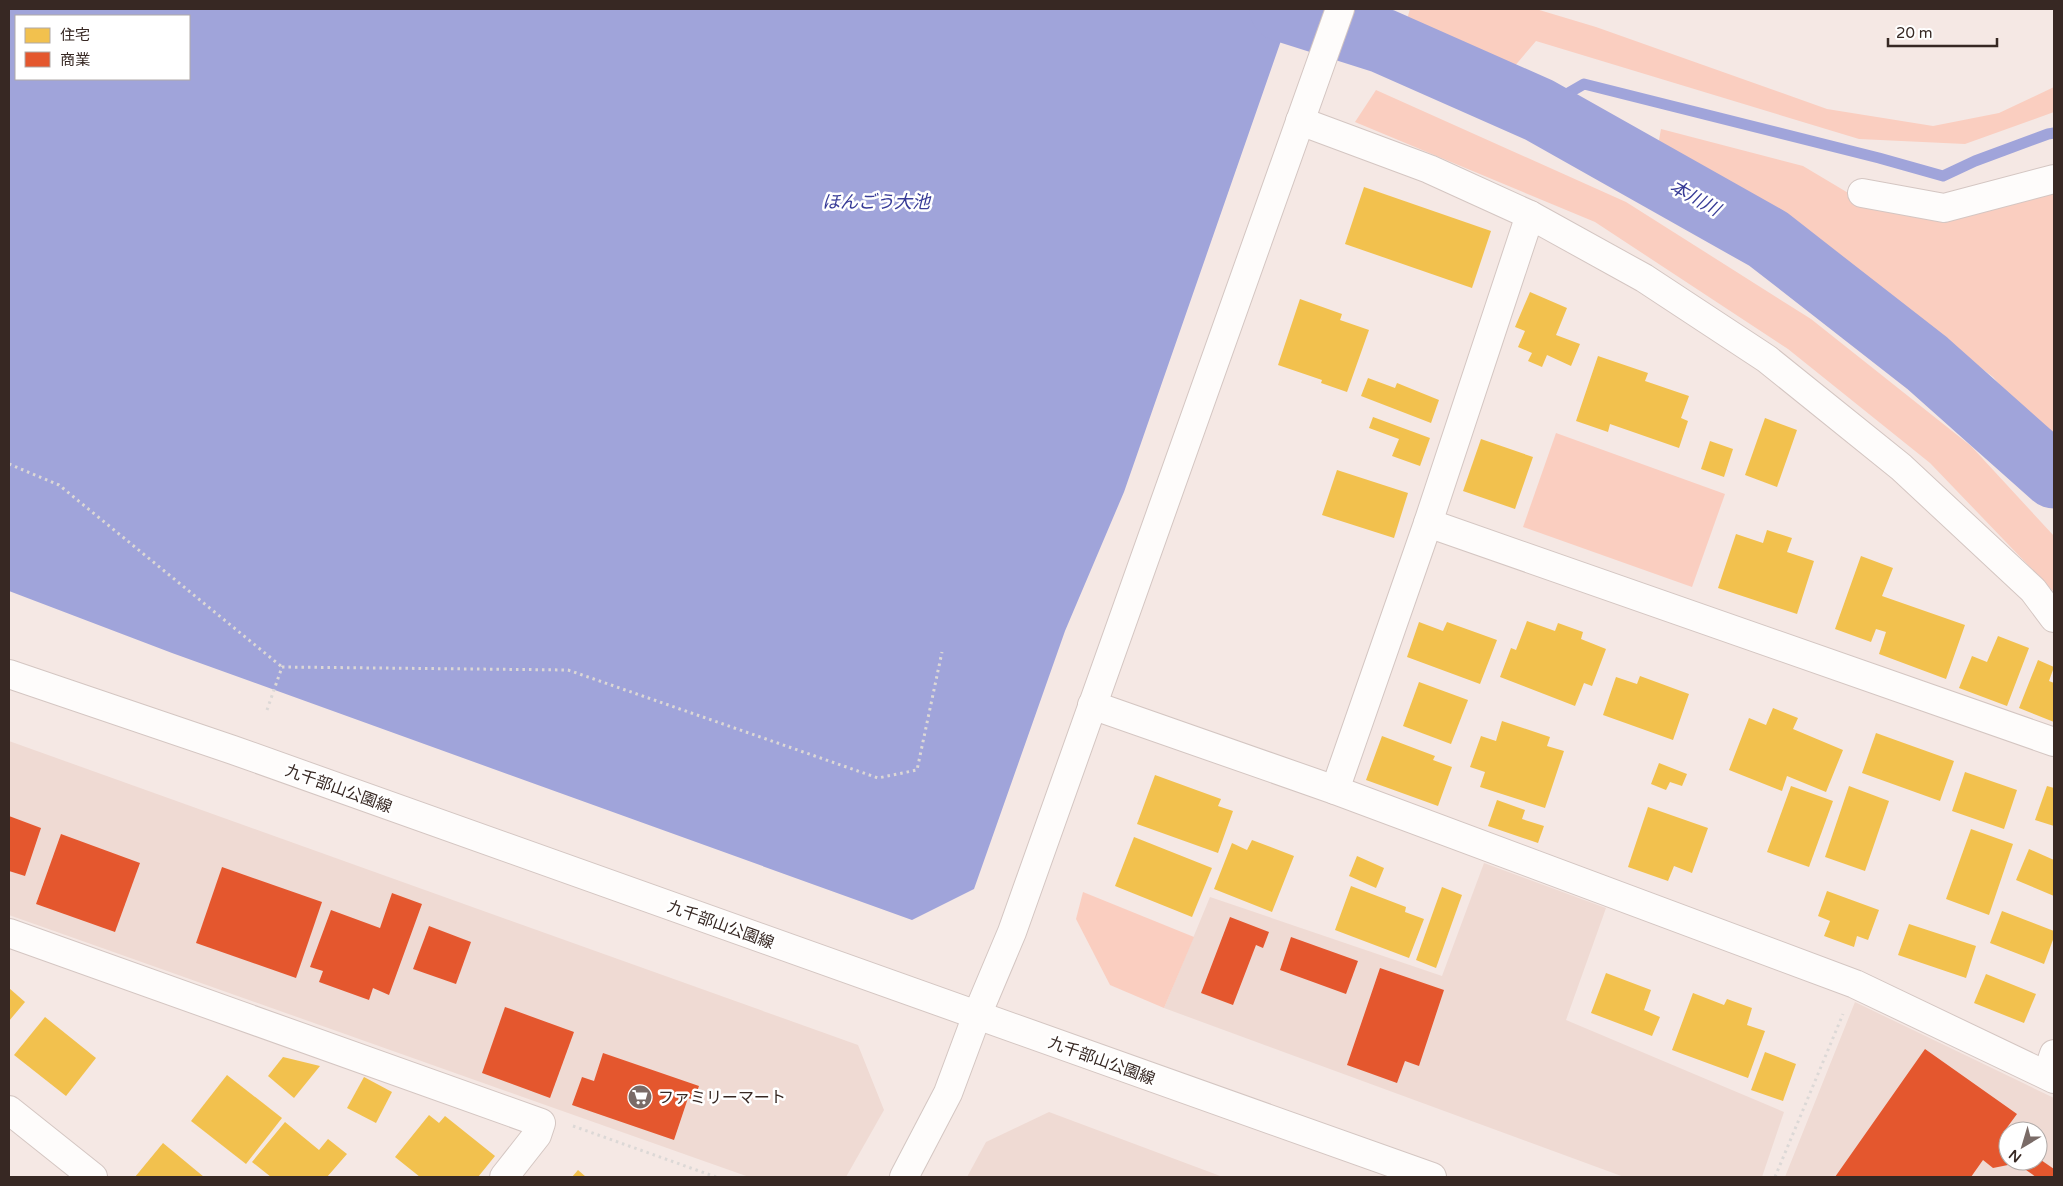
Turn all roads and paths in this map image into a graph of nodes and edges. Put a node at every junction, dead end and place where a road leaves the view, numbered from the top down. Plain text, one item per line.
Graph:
1 (1340, 9) edge
2 (1300, 121) junction
3 (2054, 179) edge
4 (1862, 193) dead end
5 (1530, 214) junction
6 (9, 464) edge
7 (1428, 523) junction
8 (2054, 618) edge
9 (942, 652) dead end
10 (282, 668) junction
11 (9, 674) edge
12 (1092, 705) junction
13 (267, 710) dead end
14 (2054, 742) edge
15 (1335, 790) junction
16 (9, 934) edge
17 (1855, 984) junction
18 (977, 1015) junction
19 (2052, 1070) edge
20 (9, 1110) edge
21 (541, 1123) junction
22 (93, 1177) edge
23 (504, 1177) edge
24 (716, 1177) edge
25 (904, 1177) edge
26 (1432, 1177) edge
27 (1775, 1177) edge

1 - 2 street
2 - 5 street
2 - 12 street
3 - 4 street
5 - 7 street
5 - 8 street
6 - 10 path
7 - 14 street
7 - 15 street
9 - 10 path
10 - 13 path
11 - 18 street, 九千部山公園線
12 - 15 street
12 - 18 street
15 - 17 street
16 - 21 street
17 - 19 street
17 - 27 path
18 - 25 street
18 - 26 street, 九千部山公園線
20 - 22 street
21 - 23 street
21 - 24 path

